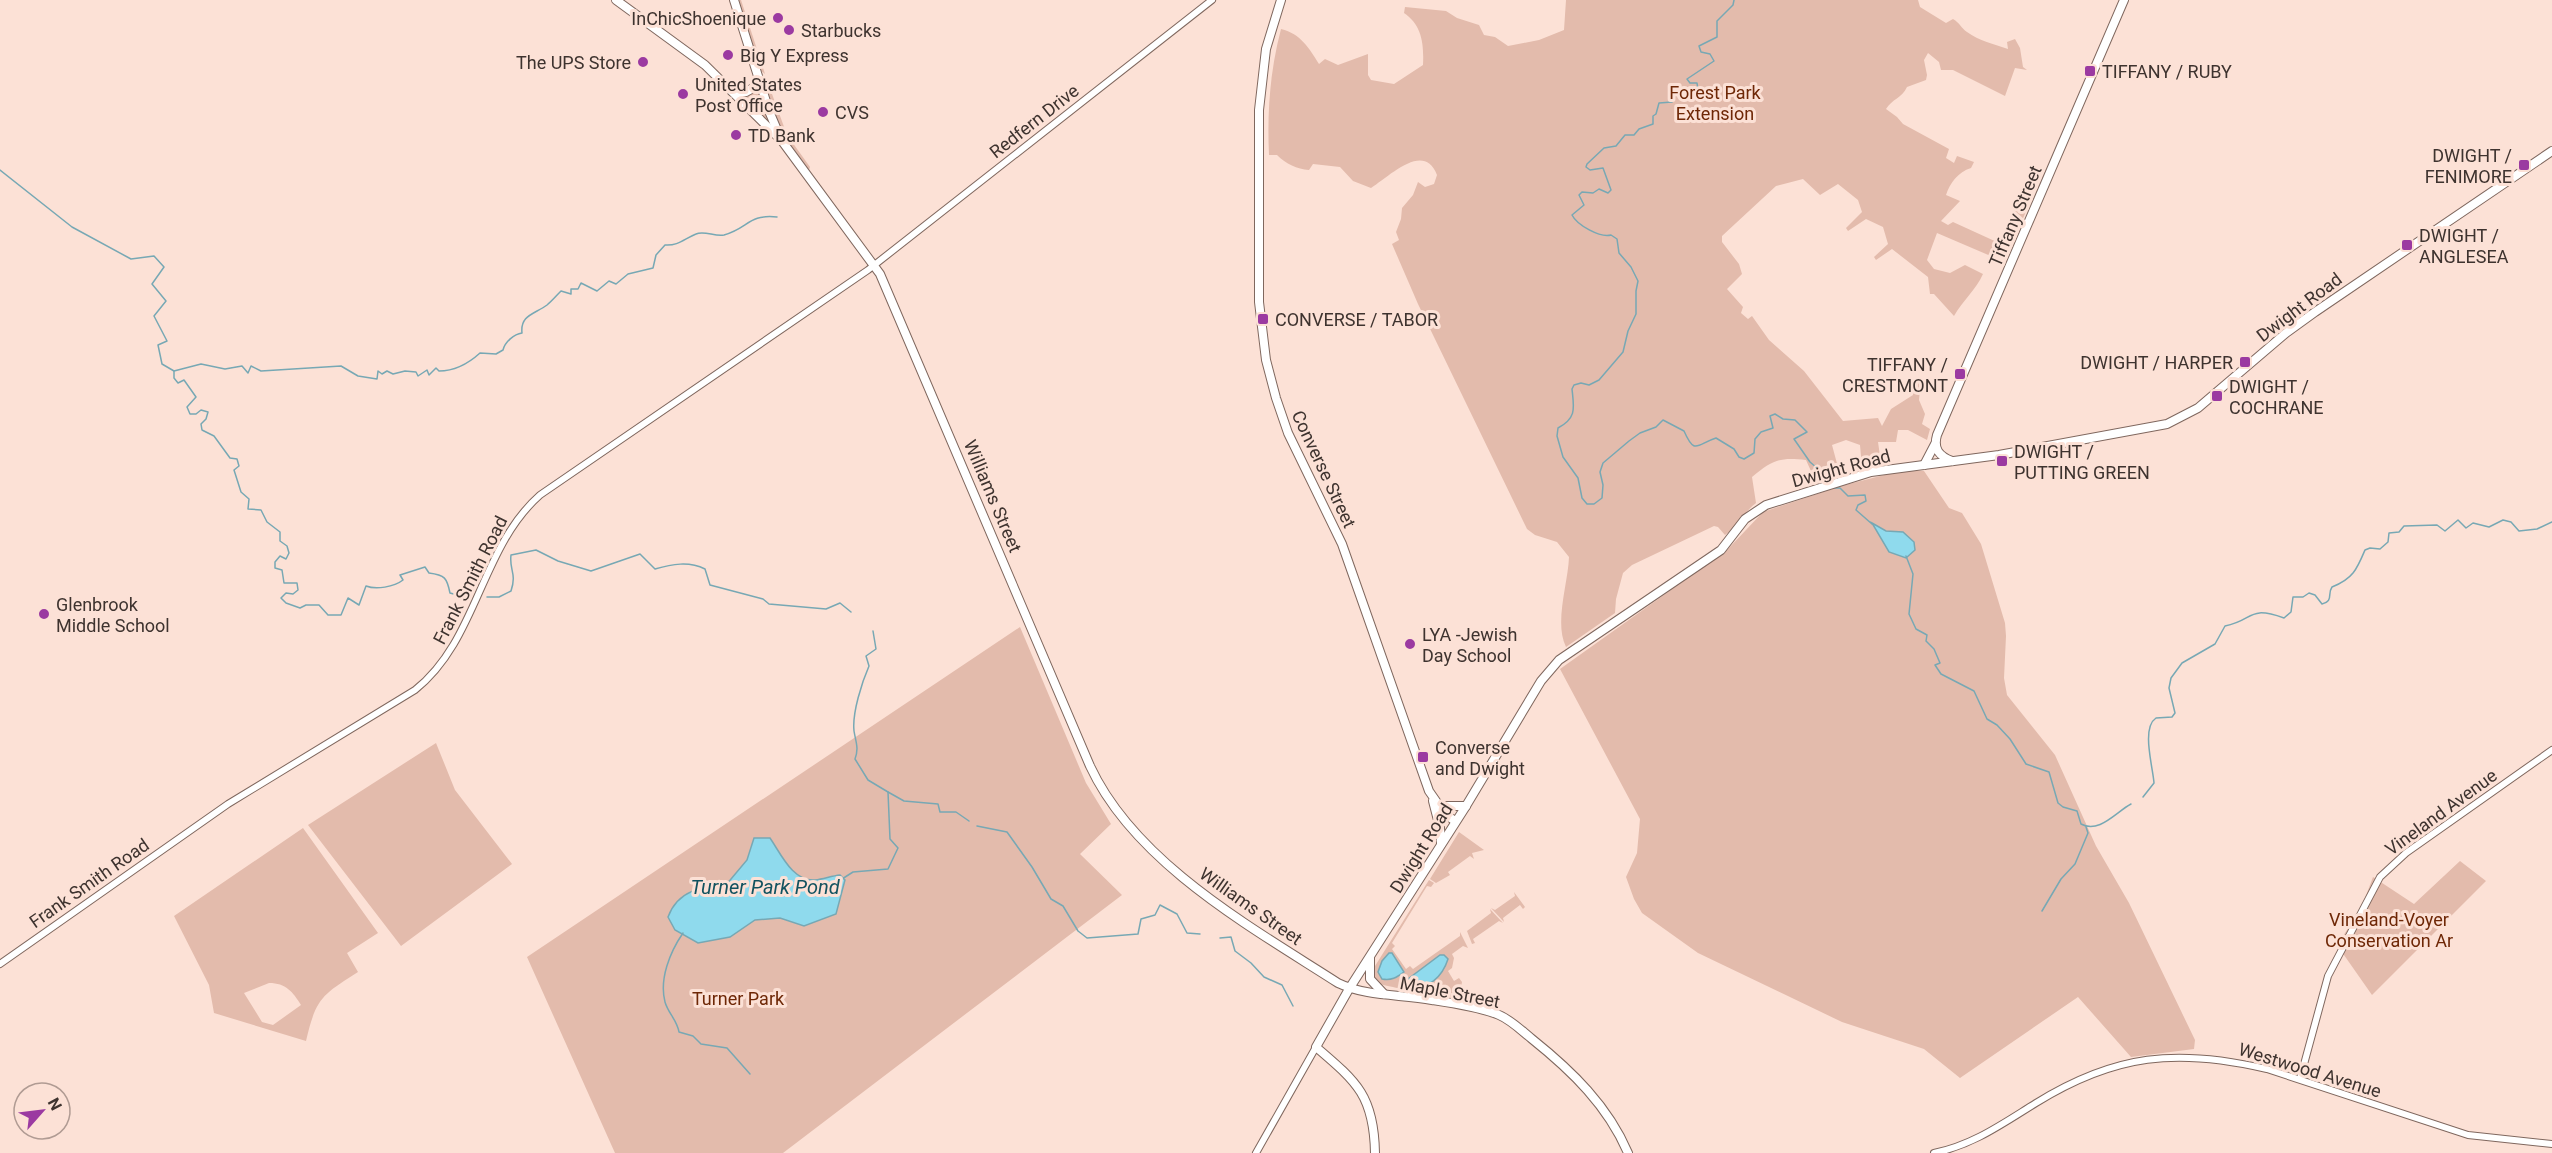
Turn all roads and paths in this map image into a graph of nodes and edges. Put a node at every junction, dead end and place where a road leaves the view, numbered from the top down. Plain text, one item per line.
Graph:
1 (616, 0) edge
2 (630, 0) edge
3 (734, 0) edge
4 (1212, 0) edge
5 (1281, 0) edge
6 (2124, 0) edge
7 (631, 10) junction
8 (760, 84) junction
9 (735, 92) junction
10 (782, 141) junction
11 (2552, 152) edge
12 (874, 265) junction
13 (1935, 444) junction
14 (1952, 462) junction
15 (1924, 465) junction
16 (2552, 750) edge
17 (1432, 798) junction
18 (1438, 806) junction
19 (1466, 806) junction
20 (1455, 821) junction
21 (1441, 844) junction
22 (1370, 956) junction
23 (0, 964) edge
24 (1349, 988) junction
25 (1385, 995) junction
26 (1316, 1047) junction
27 (2300, 1079) junction
28 (2552, 1144) edge
29 (1256, 1153) edge
30 (1375, 1153) edge
31 (1628, 1153) edge
32 (1934, 1153) edge

1 - 7 main road, Williams Street
2 - 7 main road
3 - 8 main road
4 - 12 street, Redfern Drive
5 - 17 main road, Converse Street
6 - 13 main road, Tiffany Street
7 - 9 main road, Williams Street
8 - 9 main road
8 - 10 main road
9 - 10 main road, Williams Street
10 - 12 main road, Williams Street
11 - 14 main road, Dwight Road
12 - 23 street, Frank Smith Road
12 - 24 main road, Williams Street
13 - 14 main road
13 - 15 main road, Tiffany Street
14 - 15 main road, Dwight Road
15 - 19 main road, Dwight Road
16 - 27 street, Vineland Avenue
17 - 18 main road, Converse Street
17 - 21 main road
18 - 19 main road
18 - 20 main road, Converse Street
19 - 20 main road, Dwight Road
20 - 21 main road, Dwight Road
21 - 22 main road, Dwight Road
22 - 24 main road, Dwight Road
22 - 25 main road
24 - 25 main road, Maple Street
24 - 26 main road, Dwight Road
25 - 31 main road, Maple Street
26 - 29 street
26 - 30 main road
27 - 28 street, Westwood Avenue
27 - 32 street, Westwood Avenue

